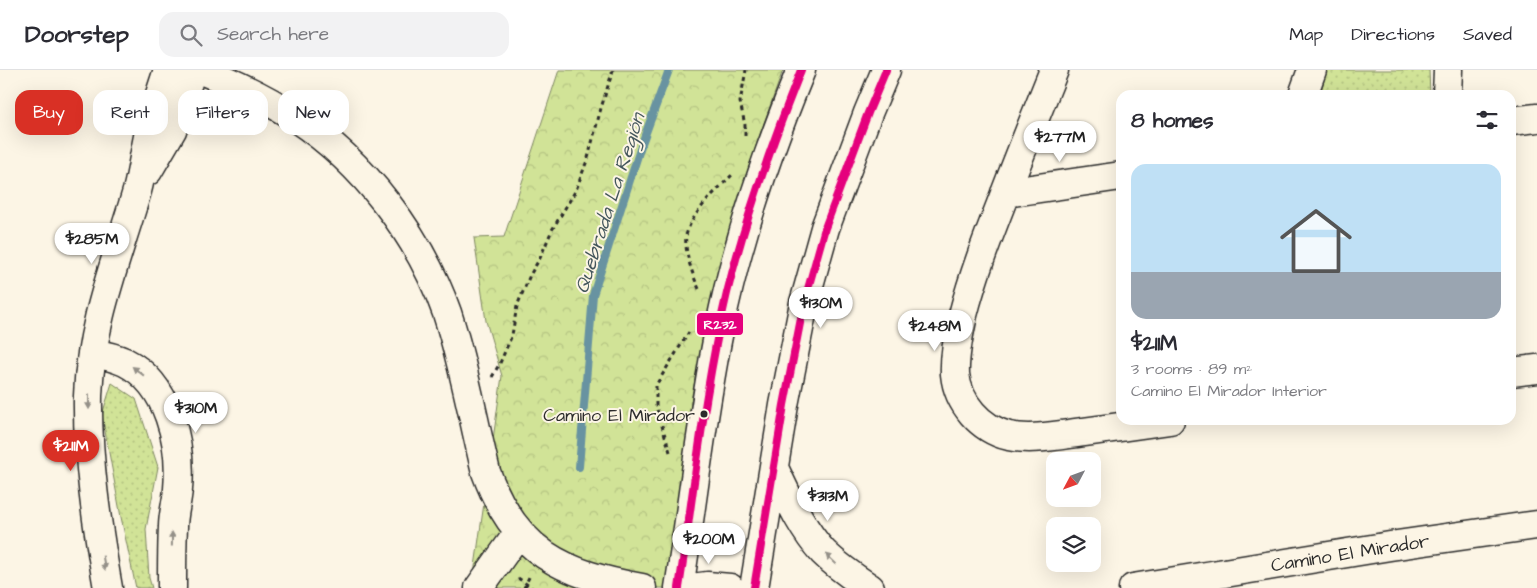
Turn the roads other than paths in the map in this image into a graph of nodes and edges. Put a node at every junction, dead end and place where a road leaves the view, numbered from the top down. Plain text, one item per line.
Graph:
1 (168, 70) edge
2 (192, 70) edge
3 (201, 70) edge
4 (801, 70) edge
5 (886, 70) edge
6 (1054, 70) edge
7 (1312, 70) edge
8 (1448, 70) edge
9 (1305, 90) edge
10 (1447, 90) edge
11 (1537, 118) edge
12 (1516, 120) edge
13 (1116, 177) edge
14 (137, 189) junction
15 (1005, 193) junction
16 (92, 353) junction
17 (1537, 369) edge
18 (1516, 371) edge
19 (1136, 425) edge
20 (774, 468) junction
21 (1537, 525) edge
22 (519, 532) junction
23 (108, 588) edge
24 (172, 588) edge
25 (479, 588) edge
26 (642, 588) edge
27 (680, 588) edge
28 (692, 588) edge
29 (730, 588) edge
30 (754, 588) edge
31 (870, 588) edge
32 (1133, 588) edge

1 - 14 street
2 - 14 street
3 - 22 street
4 - 27 street
5 - 20 street
6 - 15 street
7 - 9 street
8 - 10 street
11 - 12 street
13 - 15 street
14 - 16 street
15 - 19 street
16 -> 23 street
24 -> 16 street
17 - 18 street
20 - 30 street
31 -> 20 street
21 - 32 street, Camino El Mirador
22 - 25 street
22 - 26 street
28 - 29 street

